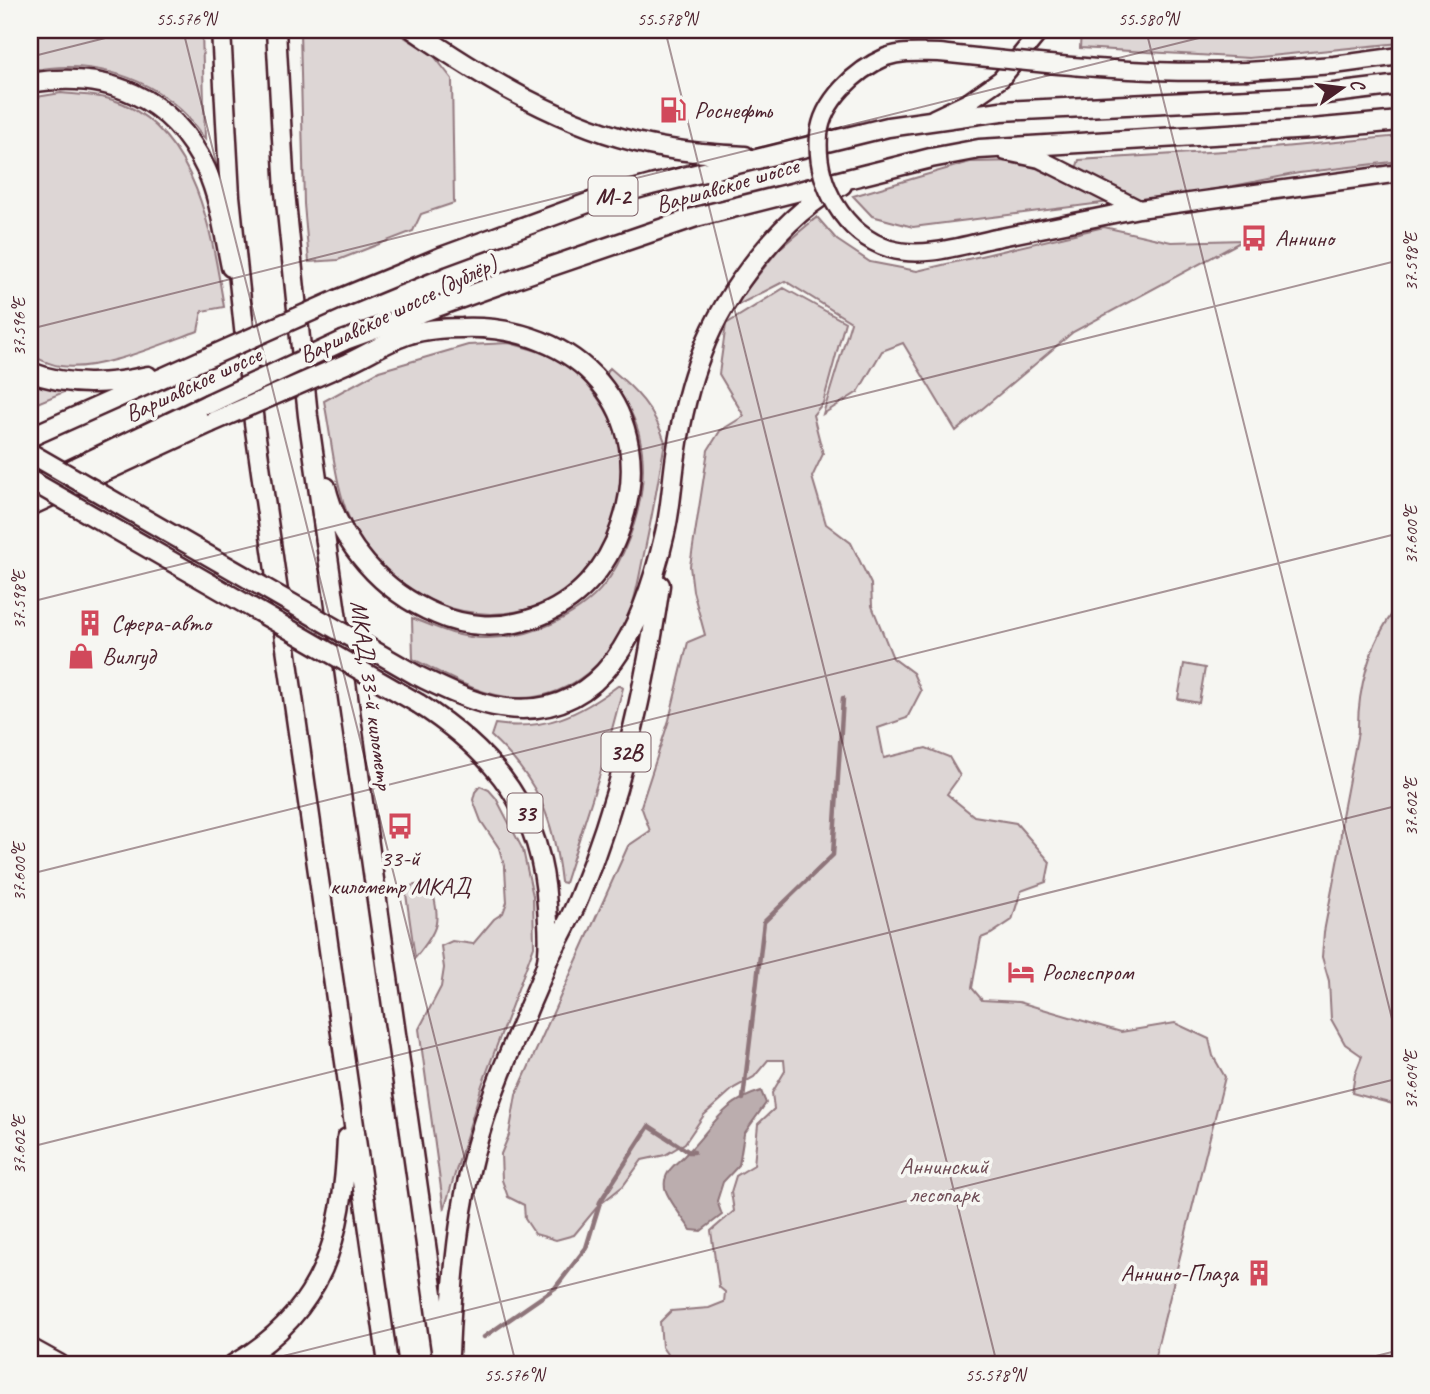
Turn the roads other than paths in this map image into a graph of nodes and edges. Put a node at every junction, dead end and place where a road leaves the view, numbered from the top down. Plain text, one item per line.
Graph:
1 (221, 30) edge
2 (276, 30) edge
3 (414, 30) edge
4 (1041, 30) edge
5 (1400, 55) edge
6 (30, 83) edge
7 (1400, 85) edge
8 (932, 119) junction
9 (1400, 121) edge
10 (979, 149) junction
11 (759, 158) junction
12 (1400, 173) edge
13 (865, 174) junction
14 (1139, 209) junction
15 (520, 277) junction
16 (410, 334) junction
17 (246, 350) junction
18 (202, 360) junction
19 (30, 372) edge
20 (308, 416) junction
21 (30, 437) edge
22 (30, 453) edge
23 (30, 480) edge
24 (30, 489) edge
25 (30, 506) edge
26 (666, 528) junction
27 (547, 962) junction
28 (342, 1044) junction
29 (30, 1348) edge
30 (59, 1364) edge
31 (234, 1364) edge
32 (388, 1364) edge
33 (443, 1364) edge
34 (449, 1364) edge

1 - 17 main road
2 - 20 main road, МКАД, 33-й километр
3 - 11 main road
4 - 8 main road
5 - 14 main road, bridge
6 - 17 main road
7 - 8 main road, Варшавское шоссе
8 - 11 main road, Варшавское шоссе / М-2
9 - 10 main road, Варшавское шоссе
10 - 13 main road, Варшавское шоссе
10 - 14 main road
11 - 18 main road, Варшавское шоссе / М-2, bridge
12 - 14 main road
13 - 15 main road, Варшавское шоссе / М-2
13 - 26 main road
15 - 16 main road, Варшавское шоссе (дублёр)
15 - 24 main road, Варшавское шоссе / М-2, bridge
16 - 20 main road
16 - 25 main road, Варшавское шоссе (дублёр), bridge
17 - 28 main road
18 - 19 main road
18 - 21 main road, Варшавское шоссе / М-2
20 - 33 main road, МКАД, 33-й километр
22 - 26 main road, bridge
23 - 27 main road, 33, bridge
26 - 27 main road, 32B
27 - 34 main road, 32B
28 - 31 main road
28 - 32 main road
29 - 30 main road

